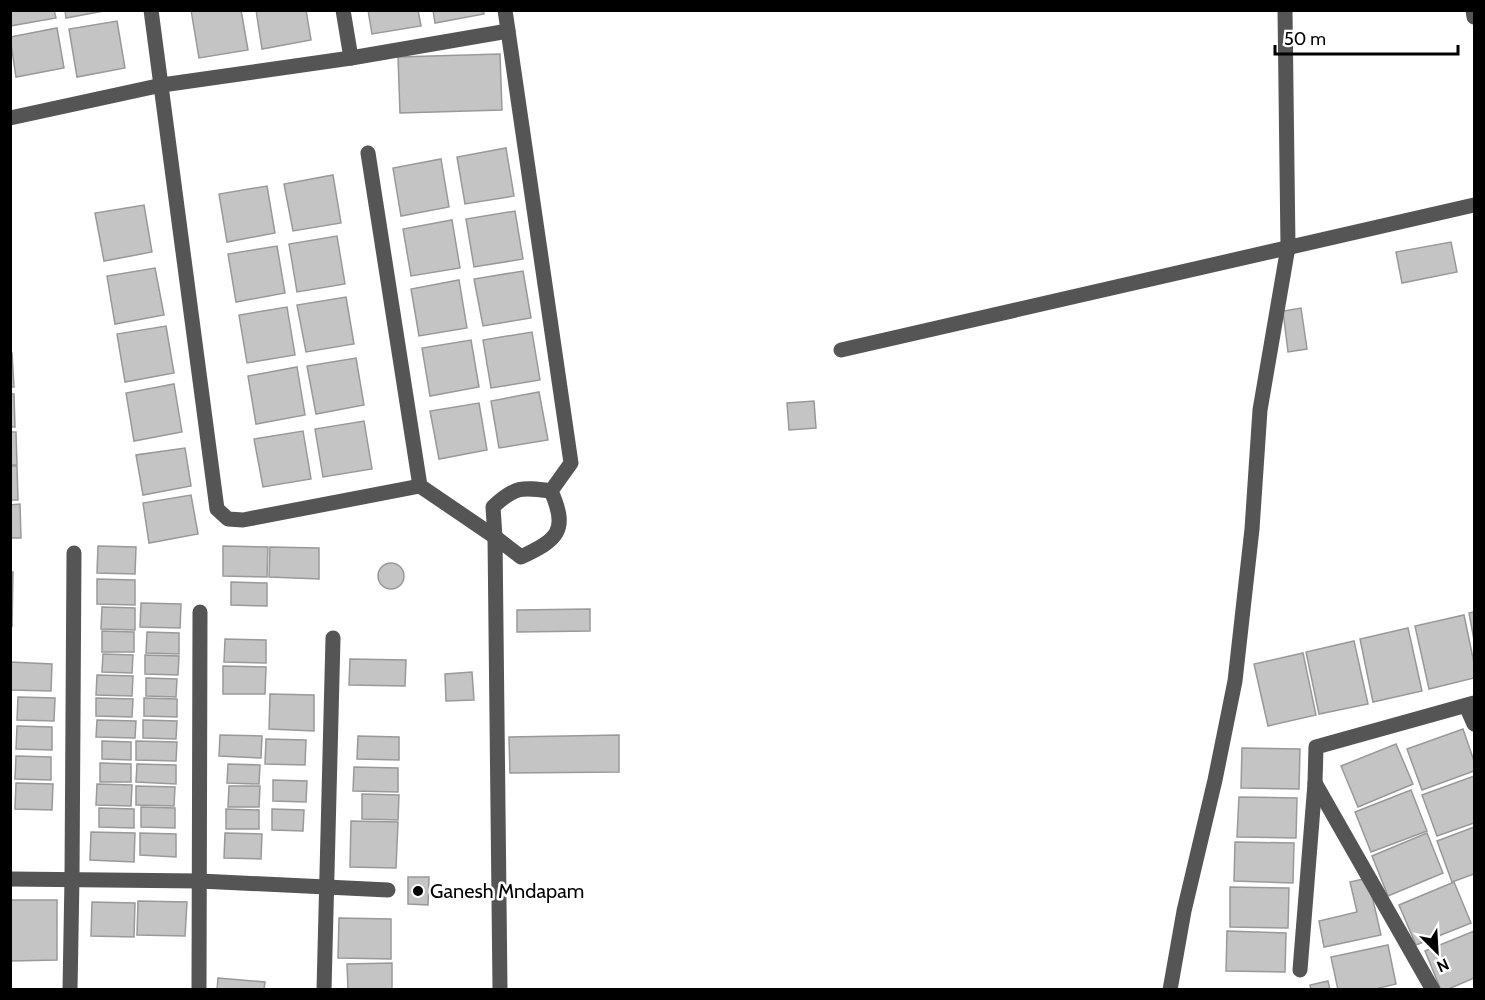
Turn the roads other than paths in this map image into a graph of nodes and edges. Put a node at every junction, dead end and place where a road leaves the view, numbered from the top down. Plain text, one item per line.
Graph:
1 (151, 10) edge
2 (343, 10) edge
3 (505, 10) edge
4 (1284, 10) edge
5 (1473, 10) edge
6 (1474, 16) edge
7 (508, 31) junction
8 (351, 57) junction
9 (162, 86) junction
10 (10, 118) edge
11 (368, 153) dead end
12 (1474, 205) edge
13 (1288, 247) junction
14 (841, 350) dead end
15 (420, 486) junction
16 (551, 491) junction
17 (495, 537) junction
18 (74, 553) dead end
19 (200, 612) dead end
20 (333, 638) dead end
21 (1470, 705) edge
22 (1474, 724) edge
23 (1316, 783) junction
24 (72, 878) junction
25 (10, 879) edge
26 (200, 881) junction
27 (327, 887) junction
28 (388, 890) dead end
29 (1300, 970) dead end
30 (70, 990) edge
31 (199, 990) edge
32 (324, 990) edge
33 (500, 990) edge
34 (1170, 990) edge
35 (1433, 990) edge

1 - 9 street
2 - 8 street
3 - 7 street
4 - 13 street
5 - 6 street
7 - 8 street
7 - 16 street
8 - 9 street
9 - 10 street
9 - 15 street
11 - 15 street
12 - 13 street
13 - 14 street
13 - 34 street
15 - 17 street
16 - 17 street
16 - 17 street
17 - 33 street
18 - 24 street
19 - 26 street
20 - 27 street
21 - 22 street
21 - 23 street
23 - 29 street
23 - 35 street
24 - 25 street
24 - 26 street
24 - 30 street
26 - 27 street
26 - 31 street
27 - 28 street
27 - 32 street

